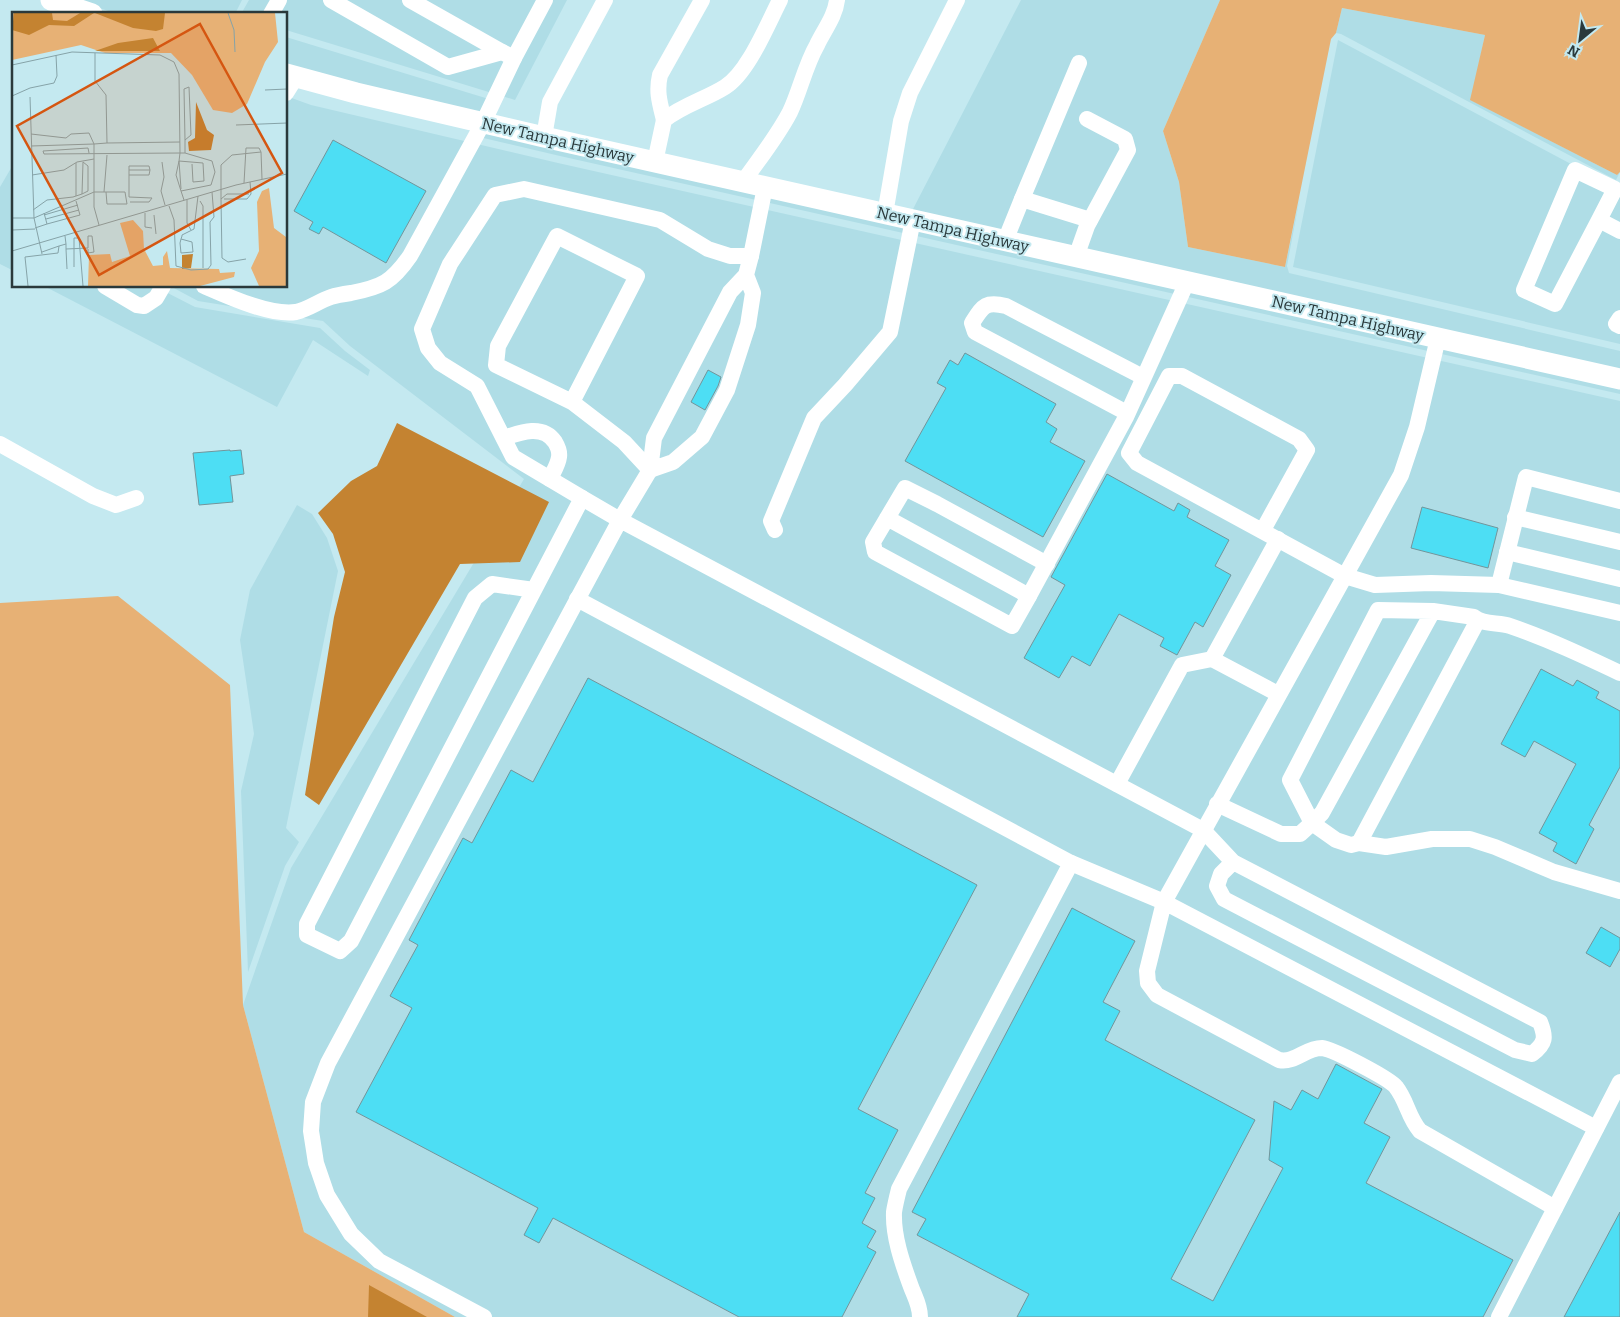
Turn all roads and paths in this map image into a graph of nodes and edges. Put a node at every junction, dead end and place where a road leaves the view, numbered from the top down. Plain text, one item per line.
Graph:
1 (51, 0) edge
2 (279, 0) edge
3 (331, 0) edge
4 (410, 0) edge
5 (545, 0) edge
6 (605, 0) edge
7 (702, 0) edge
8 (780, 0) edge
9 (837, 0) edge
10 (956, 0) edge
11 (86, 12) edge
12 (272, 12) edge
13 (508, 55) junction
14 (1079, 63) dead end
15 (290, 82) edge
16 (1087, 119) dead end
17 (664, 120) junction
18 (483, 122) junction
19 (544, 137) junction
20 (655, 162) junction
21 (743, 182) junction
22 (765, 187) junction
23 (1022, 199) junction
24 (885, 214) junction
25 (913, 220) junction
26 (1090, 220) junction
27 (1599, 220) junction
28 (1620, 231) edge
29 (1005, 241) junction
30 (751, 256) junction
31 (1076, 257) junction
32 (746, 275) junction
33 (1187, 282) junction
34 (108, 288) edge
35 (162, 288) edge
36 (209, 288) edge
37 (1620, 318) edge
38 (1620, 326) edge
39 (1438, 338) junction
40 (1143, 377) junction
41 (1620, 379) edge
42 (572, 402) junction
43 (1127, 413) junction
44 (504, 438) junction
45 (0, 444) edge
46 (650, 470) junction
47 (550, 479) junction
48 (136, 498) dead end
49 (582, 498) junction
50 (1620, 500) edge
51 (1515, 517) junction
52 (887, 518) junction
53 (620, 520) junction
54 (775, 530) dead end
55 (1264, 530) junction
56 (1278, 539) junction
57 (1620, 542) edge
58 (1507, 552) junction
59 (1047, 564) junction
60 (1345, 576) junction
61 (1620, 578) edge
62 (1499, 585) junction
63 (534, 590) junction
64 (1029, 596) junction
65 (577, 599) junction
66 (1433, 611) junction
67 (1620, 613) edge
68 (1478, 620) junction
69 (1212, 659) junction
70 (1620, 673) edge
71 (1278, 694) junction
72 (1118, 784) junction
73 (1217, 804) junction
74 (1312, 823) junction
75 (1203, 830) junction
76 (1359, 844) junction
77 (1233, 862) junction
78 (1070, 863) junction
79 (1620, 891) edge
80 (1164, 902) junction
81 (1620, 1082) edge
82 (1596, 1128) junction
83 (1555, 1208) junction
84 (484, 1317) edge
85 (920, 1317) edge
86 (1499, 1317) edge

1 - 11 main road
2 - 12 street
3 - 13 street
4 - 13 street
5 - 13 street
6 - 19 street
7 - 17 street
8 - 17 street
9 - 21 street
10 - 24 street
13 - 18 street
14 - 23 street
15 - 18 main road, New Tampa Highway
16 - 26 street
17 - 20 street
18 - 19 main road, New Tampa Highway
18 - 36 street
19 - 20 main road, New Tampa Highway
20 - 21 main road, New Tampa Highway
21 - 22 main road, New Tampa Highway
22 - 24 main road, New Tampa Highway
22 - 30 street
23 - 26 street
23 - 29 street
24 - 25 main road, New Tampa Highway
25 - 29 main road, New Tampa Highway
25 - 54 street
26 - 31 street
27 - 27 street
27 - 28 street
29 - 31 main road, New Tampa Highway
30 - 32 street
30 - 44 street
31 - 33 main road, New Tampa Highway
32 - 46 street
32 - 46 street
33 - 39 main road, New Tampa Highway
33 - 40 street
34 - 35 street
37 - 38 street
39 - 41 main road, New Tampa Highway
39 - 60 street
40 - 43 street
40 - 43 street
42 - 42 street
42 - 46 street
43 - 59 street
44 - 47 street
44 - 47 street
45 - 48 street
46 - 53 street
47 - 49 street
49 - 53 street
49 - 63 street
50 - 51 street
51 - 57 street
51 - 58 street
52 - 59 street
52 - 64 street
52 - 64 street
53 - 65 street
53 - 72 street
55 - 55 street
55 - 56 street
56 - 60 street
56 - 69 street
58 - 61 street
58 - 62 street
59 - 64 street
60 - 62 street
60 - 71 street
62 - 67 street
63 - 63 street
65 - 78 street
65 - 84 street
66 - 68 street
66 - 74 street
66 - 74 street
68 - 70 street
68 - 76 street
69 - 71 street
69 - 72 street
71 - 73 street
72 - 75 street
73 - 74 street
73 - 75 street
74 - 76 street
75 - 77 street
75 - 80 street
76 - 79 street
77 - 77 street
78 - 80 street
78 - 85 street
80 - 82 street
80 - 83 street
81 - 82 street
82 - 83 street
83 - 86 street

